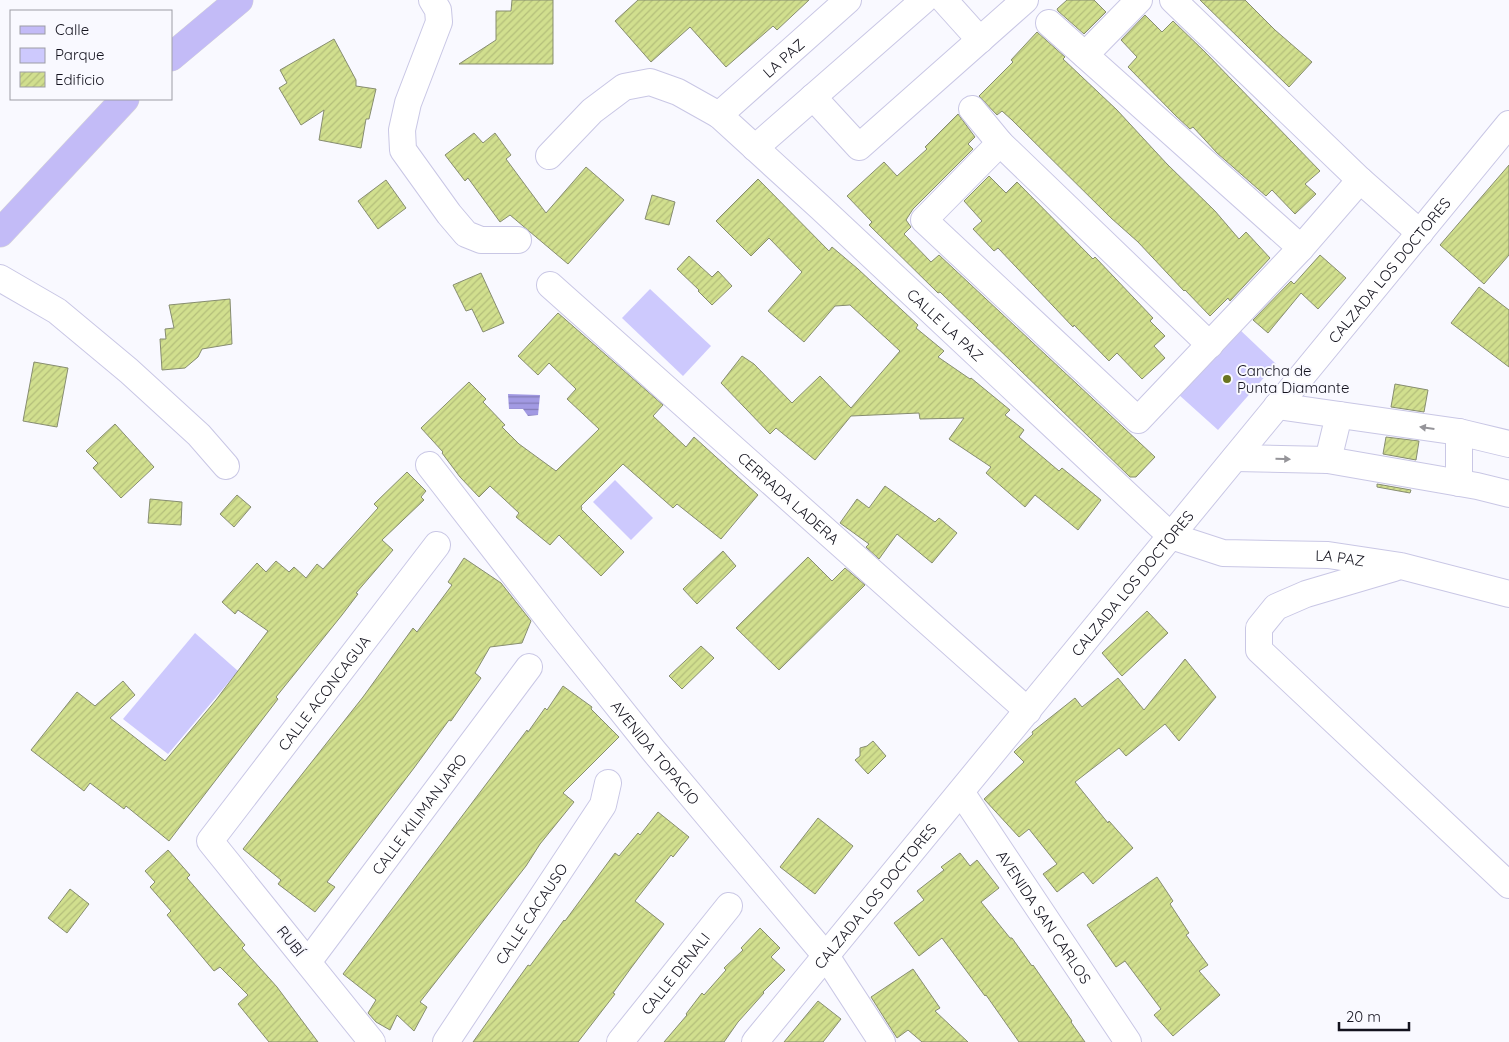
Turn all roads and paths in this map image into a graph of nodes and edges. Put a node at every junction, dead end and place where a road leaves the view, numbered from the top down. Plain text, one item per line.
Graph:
1 (238, 0) edge
2 (432, 0) edge
3 (848, 0) edge
4 (924, 0) edge
5 (944, 0) edge
6 (1025, 0) edge
7 (1139, 0) edge
8 (1173, 0) edge
9 (1049, 22) dead end
10 (980, 40) junction
11 (1085, 55) junction
12 (172, 56) edge
13 (813, 97) junction
14 (124, 100) edge
15 (972, 109) dead end
16 (719, 115) junction
17 (1509, 124) edge
18 (1000, 143) junction
19 (755, 148) junction
20 (549, 156) dead end
21 (1360, 180) junction
22 (1420, 232) junction
23 (0, 233) edge
24 (518, 240) dead end
25 (1301, 248) junction
26 (0, 278) edge
27 (550, 285) dead end
28 (1210, 345) junction
29 (1277, 406) junction
30 (1339, 414) junction
31 (1459, 432) junction
32 (1509, 444) edge
33 (1235, 458) junction
34 (1328, 460) junction
35 (429, 464) dead end
36 (226, 466) dead end
37 (1459, 483) junction
38 (1509, 494) edge
39 (1171, 536) junction
40 (437, 545) dead end
41 (1401, 566) junction
42 (1509, 594) edge
43 (529, 667) dead end
44 (1028, 711) junction
45 (608, 783) dead end
46 (961, 792) junction
47 (210, 841) joint
48 (1509, 885) edge
49 (729, 906) dead end
50 (826, 956) junction
51 (308, 962) junction
52 (372, 1042) edge
53 (446, 1042) edge
54 (620, 1042) edge
55 (755, 1042) edge
56 (882, 1042) edge
57 (1128, 1042) edge

1 - 12 main road
2 - 24 street
3 - 16 street, LA PAZ
4 - 13 street
5 - 10 street
6 - 10 street
7 - 11 street
8 - 21 street
9 - 11 street
10 - 13 street
11 - 25 street
13 - 19 street
14 - 23 main road
15 - 18 street
16 - 19 street, CALLE LA PAZ
16 - 20 street, CALLE LA PAZ
17 - 22 street, CALZADA LOS DOCTORES
18 - 28 street
18 - 28 street
19 - 39 street, CALLE LA PAZ
21 - 22 street
21 - 25 street
22 - 29 street, CALZADA LOS DOCTORES
25 - 28 street
26 - 36 street
27 - 44 street, CERRADA LADERA
29 - 30 street
29 - 33 street, CALZADA LOS DOCTORES
31 -> 30 street
30 - 34 street
31 - 32 street
31 - 37 street
33 -> 34 street
33 - 39 street, CALZADA LOS DOCTORES
34 - 37 street
35 - 50 street, AVENIDA TOPACIO
37 - 38 street
39 - 41 street, LA PAZ
39 - 44 street, CALZADA LOS DOCTORES
40 - 47 street, CALLE ACONCAGUA
41 - 42 street, LA PAZ
41 - 48 street
43 - 51 street, CALLE KILIMANJARO
44 - 46 street, CALZADA LOS DOCTORES
45 - 53 street, CALLE CACAUSO
46 - 50 street, CALZADA LOS DOCTORES
46 - 57 street, AVENIDA SAN CARLOS
47 - 51 street, RUBÍ
49 - 54 street, CALLE DENALI
50 - 55 street, CALZADA LOS DOCTORES
50 - 56 street, AVENIDA TOPACIO
51 - 52 street, RUBÍ

